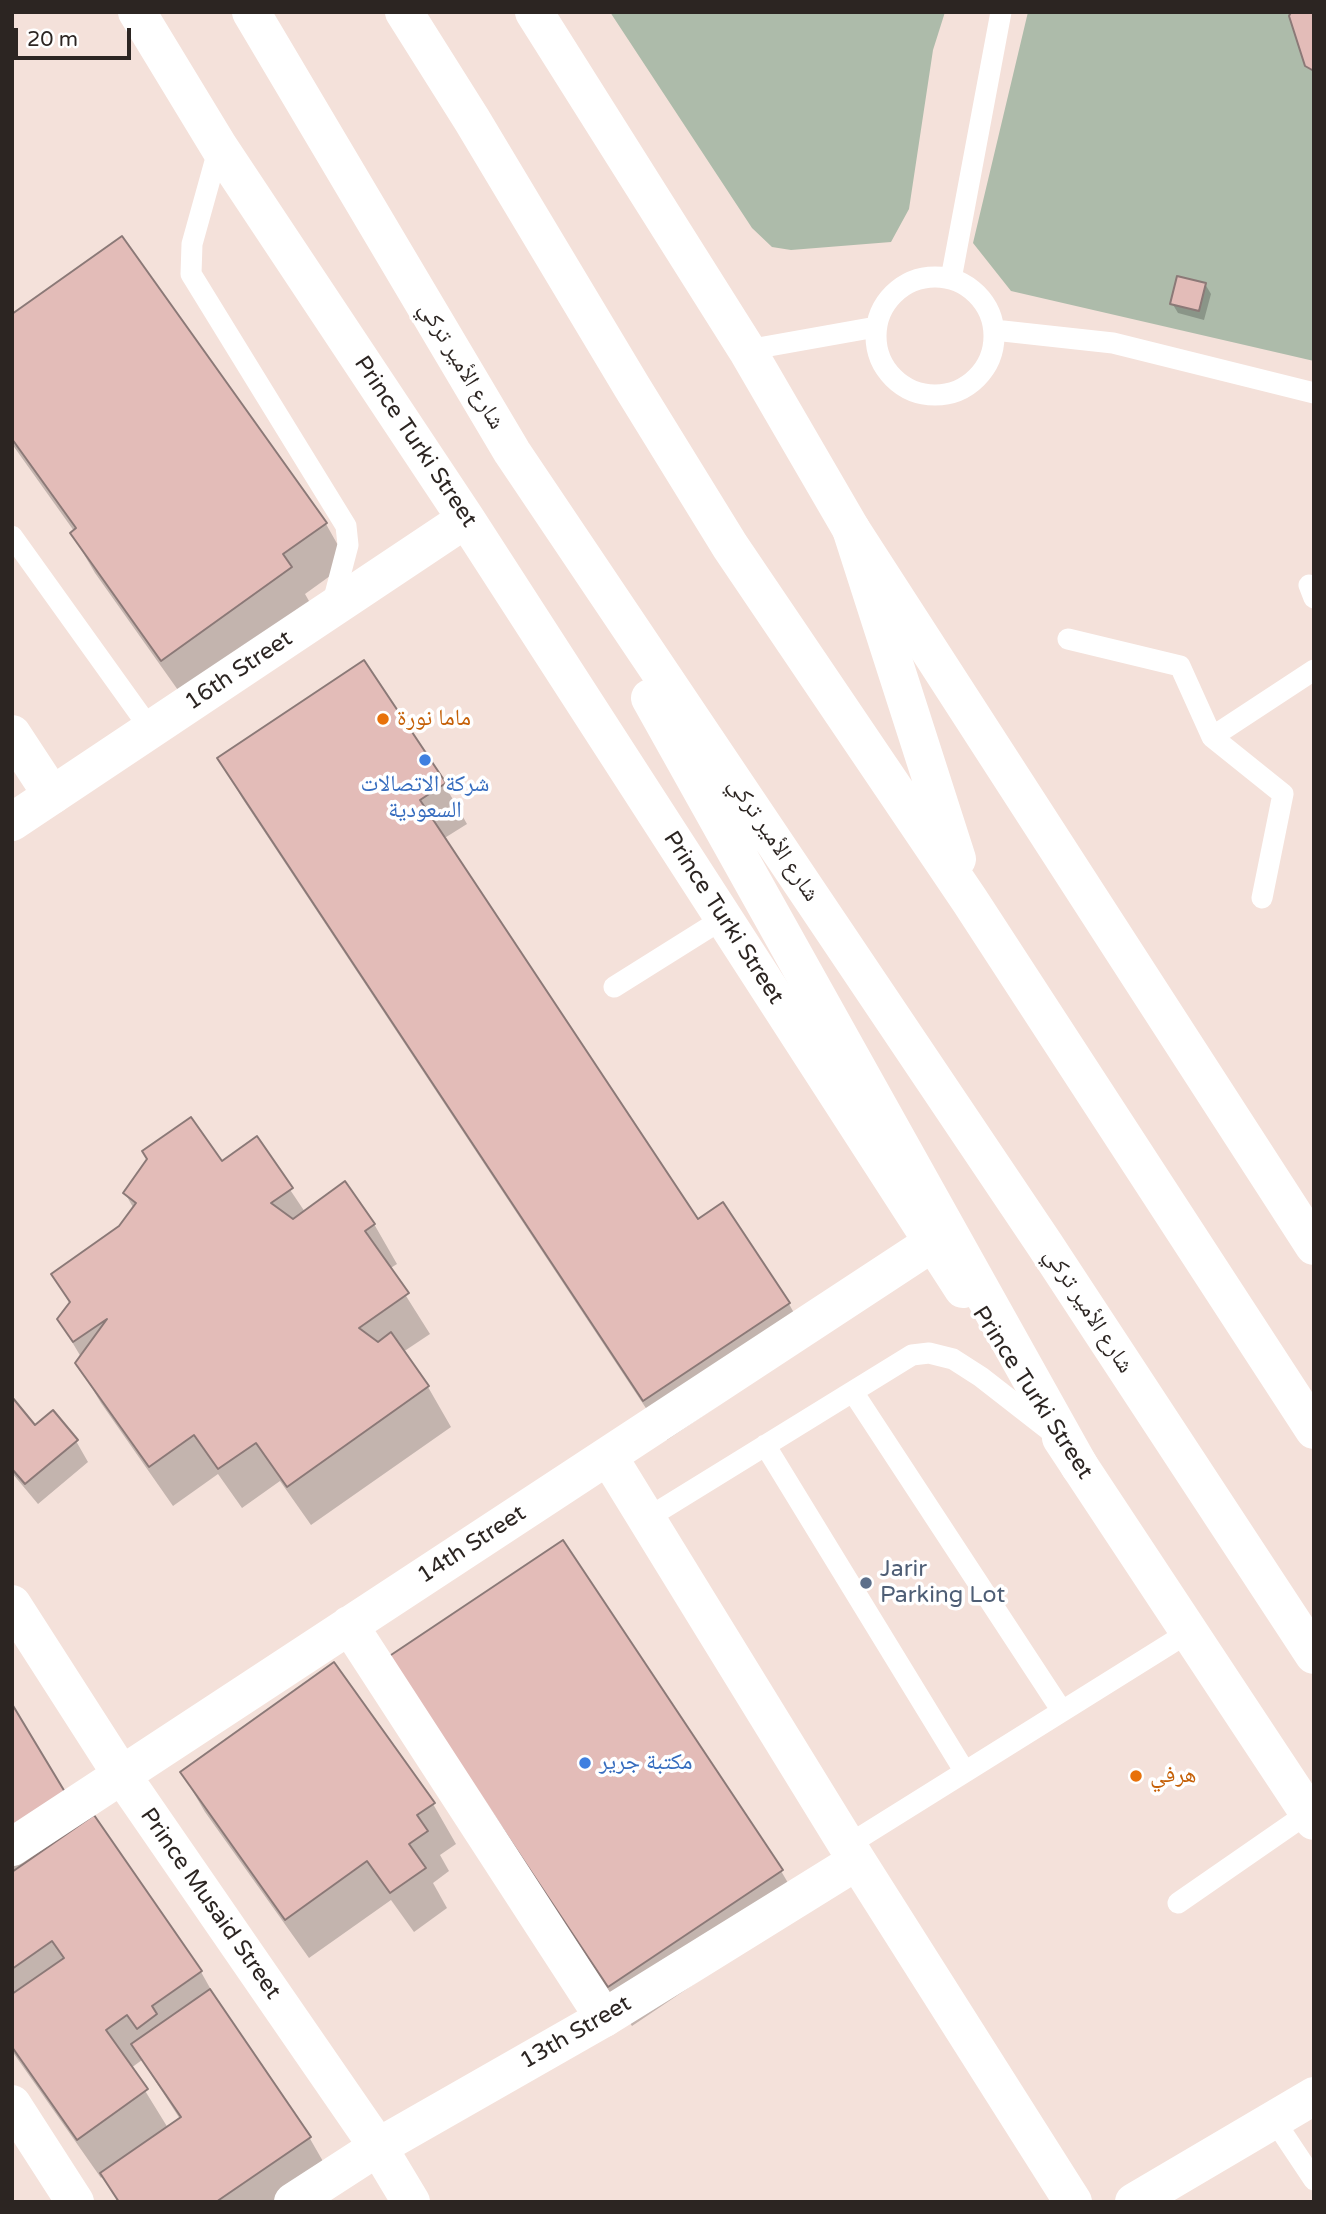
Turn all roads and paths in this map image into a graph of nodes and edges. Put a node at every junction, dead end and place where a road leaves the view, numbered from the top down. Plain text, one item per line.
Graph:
1 (136, 12) edge
2 (251, 12) edge
3 (404, 12) edge
4 (534, 12) edge
5 (1001, 12) edge
6 (219, 148) junction
7 (951, 279) junction
8 (876, 327) junction
9 (994, 330) junction
10 (747, 350) junction
11 (1314, 393) edge
12 (512, 452) junction
13 (466, 519) junction
14 (851, 529) junction
15 (12, 536) edge
16 (331, 609) junction
17 (1068, 639) dead end
18 (1314, 670) edge
19 (151, 730) junction
20 (12, 733) edge
21 (1212, 737) junction
22 (52, 795) junction
23 (12, 822) edge
24 (1262, 898) dead end
25 (970, 901) junction
26 (724, 918) junction
27 (614, 987) dead end
28 (932, 1243) junction
29 (1314, 1246) edge
30 (853, 1392) junction
31 (1314, 1430) edge
32 (765, 1445) junction
33 (1071, 1453) junction
34 (608, 1456) junction
35 (646, 1519) junction
36 (12, 1604) edge
37 (349, 1625) junction
38 (1189, 1632) junction
39 (1314, 1655) edge
40 (1062, 1711) junction
41 (965, 1772) junction
42 (121, 1774) junction
43 (1311, 1817) edge
44 (12, 1847) edge
45 (852, 1853) junction
46 (1178, 1903) dead end
47 (604, 2018) junction
48 (1314, 2096) edge
49 (12, 2104) edge
50 (1274, 2120) junction
51 (378, 2147) junction
52 (1311, 2171) edge
53 (75, 2202) edge
54 (293, 2202) edge
55 (411, 2202) edge
56 (1073, 2202) edge
57 (1134, 2202) edge

1 - 6 street, Prince Turki Street
2 - 12 street, شارع الأمير تركي
3 - 25 street
4 - 10 street
5 - 7 lane
6 - 13 street, Prince Turki Street
6 - 16 lane
7 - 8 lane
7 - 9 lane
8 - 9 lane
8 - 10 lane
9 - 11 lane
10 - 14 street
12 - 33 street
12 - 39 street, شارع الأمير تركي
13 - 16 street, 16th Street
13 - 26 street, Prince Turki Street
14 - 25 street
14 - 29 street
15 - 19 lane
16 - 19 street, 16th Street
17 - 21 lane
18 - 21 lane
19 - 22 street, 16th Street
20 - 22 street
21 - 24 lane
22 - 23 street, 16th Street
25 - 31 street
26 - 27 lane
26 - 28 street, Prince Turki Street
28 - 33 street, Prince Turki Street
28 - 34 street, 14th Street
30 - 32 lane
30 - 33 lane
30 - 40 lane
32 - 35 lane
32 - 41 lane
33 - 38 street, Prince Turki Street
34 - 35 street
34 - 37 street, 14th Street
35 - 45 street
36 - 42 street, Prince Musaid Street
37 - 42 street, 14th Street
37 - 47 street
38 - 40 lane
38 - 43 street, Prince Turki Street
40 - 41 lane
41 - 45 lane
42 - 44 street, 14th Street
42 - 51 street, Prince Musaid Street
43 - 46 lane
45 - 47 street, 13th Street
45 - 56 street
47 - 51 street, 13th Street
48 - 50 street
49 - 53 street
50 - 52 lane
50 - 57 street
51 - 54 street, 13th Street
51 - 55 street, Prince Musaid Street

